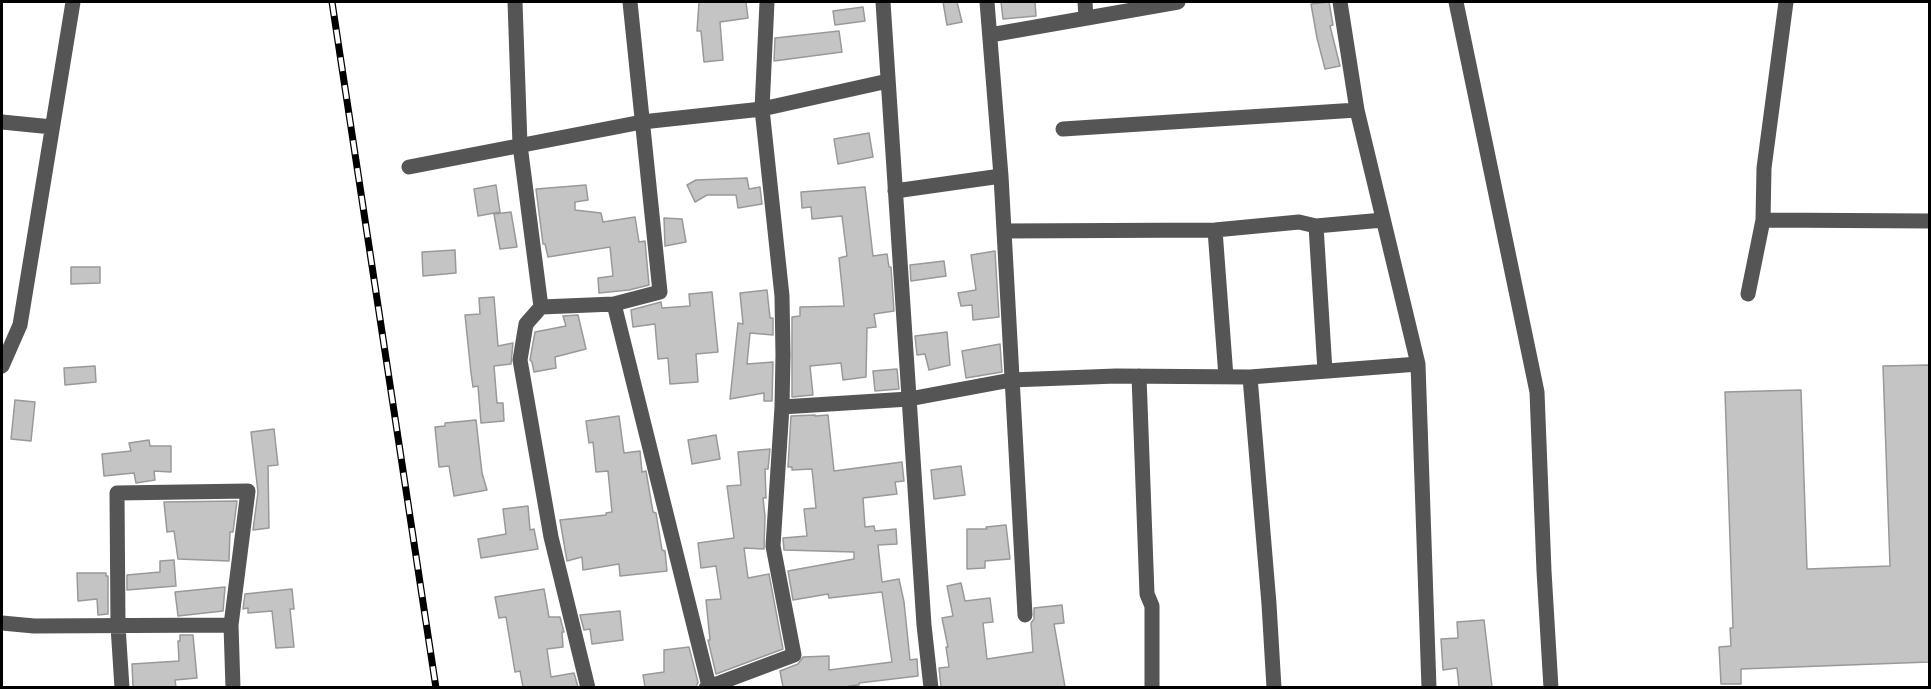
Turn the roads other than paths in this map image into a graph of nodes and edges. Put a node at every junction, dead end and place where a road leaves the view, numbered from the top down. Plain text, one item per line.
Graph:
1 (73, 2) edge
2 (515, 2) edge
3 (630, 2) edge
4 (767, 2) edge
5 (884, 2) edge
6 (987, 2) edge
7 (1085, 2) edge
8 (1178, 2) edge
9 (1340, 2) edge
10 (1456, 2) edge
11 (1786, 2) edge
12 (1086, 18) junction
13 (990, 35) junction
14 (888, 81) junction
15 (762, 108) junction
16 (1357, 110) junction
17 (2, 122) edge
18 (642, 122) junction
19 (52, 127) junction
20 (1063, 129) dead end
21 (520, 145) junction
22 (409, 167) dead end
23 (1001, 176) junction
24 (895, 191) junction
25 (1383, 219) junction
26 (1763, 220) junction
27 (1929, 221) edge
28 (1316, 226) junction
29 (1215, 230) junction
30 (1004, 231) junction
31 (1748, 294) dead end
32 (614, 303) junction
33 (541, 308) junction
34 (1418, 364) junction
35 (2, 366) edge
36 (1325, 371) junction
37 (1139, 376) junction
38 (1226, 377) junction
39 (1250, 377) junction
40 (1011, 380) junction
41 (909, 399) junction
42 (782, 407) junction
43 (1025, 615) dead end
44 (2, 623) edge
45 (231, 625) junction
46 (118, 626) junction
47 (122, 687) edge
48 (233, 687) edge
49 (588, 687) edge
50 (707, 687) edge
51 (930, 687) edge
52 (1152, 687) edge
53 (1274, 687) edge
54 (1429, 687) edge
55 (1551, 687) edge

1 - 19 street
2 - 21 street
3 - 18 street
4 - 15 street
5 - 14 street
6 - 13 street
7 - 12 street
8 - 12 street
9 - 16 street
10 - 55 street
11 - 26 street
12 - 13 street
13 - 23 street
14 - 15 street
14 - 24 street
15 - 18 street
15 - 42 street
16 - 20 street
16 - 25 street
17 - 19 street
18 - 21 street
18 - 32 street
19 - 35 street
21 - 22 street
21 - 33 street
23 - 24 street
23 - 30 street
24 - 41 street
25 - 28 street
25 - 34 street
26 - 27 street
26 - 31 street
28 - 29 street
28 - 36 street
29 - 30 street
29 - 38 street
30 - 40 street
32 - 33 street
32 - 50 street
33 - 49 street
34 - 36 street
34 - 54 street
36 - 39 street
37 - 38 street
37 - 40 street
37 - 52 street
38 - 39 street
39 - 53 street
40 - 41 street
40 - 43 street
41 - 42 street
41 - 51 street
42 - 50 street
44 - 46 street
45 - 46 street
45 - 46 street
45 - 48 street
46 - 47 street

